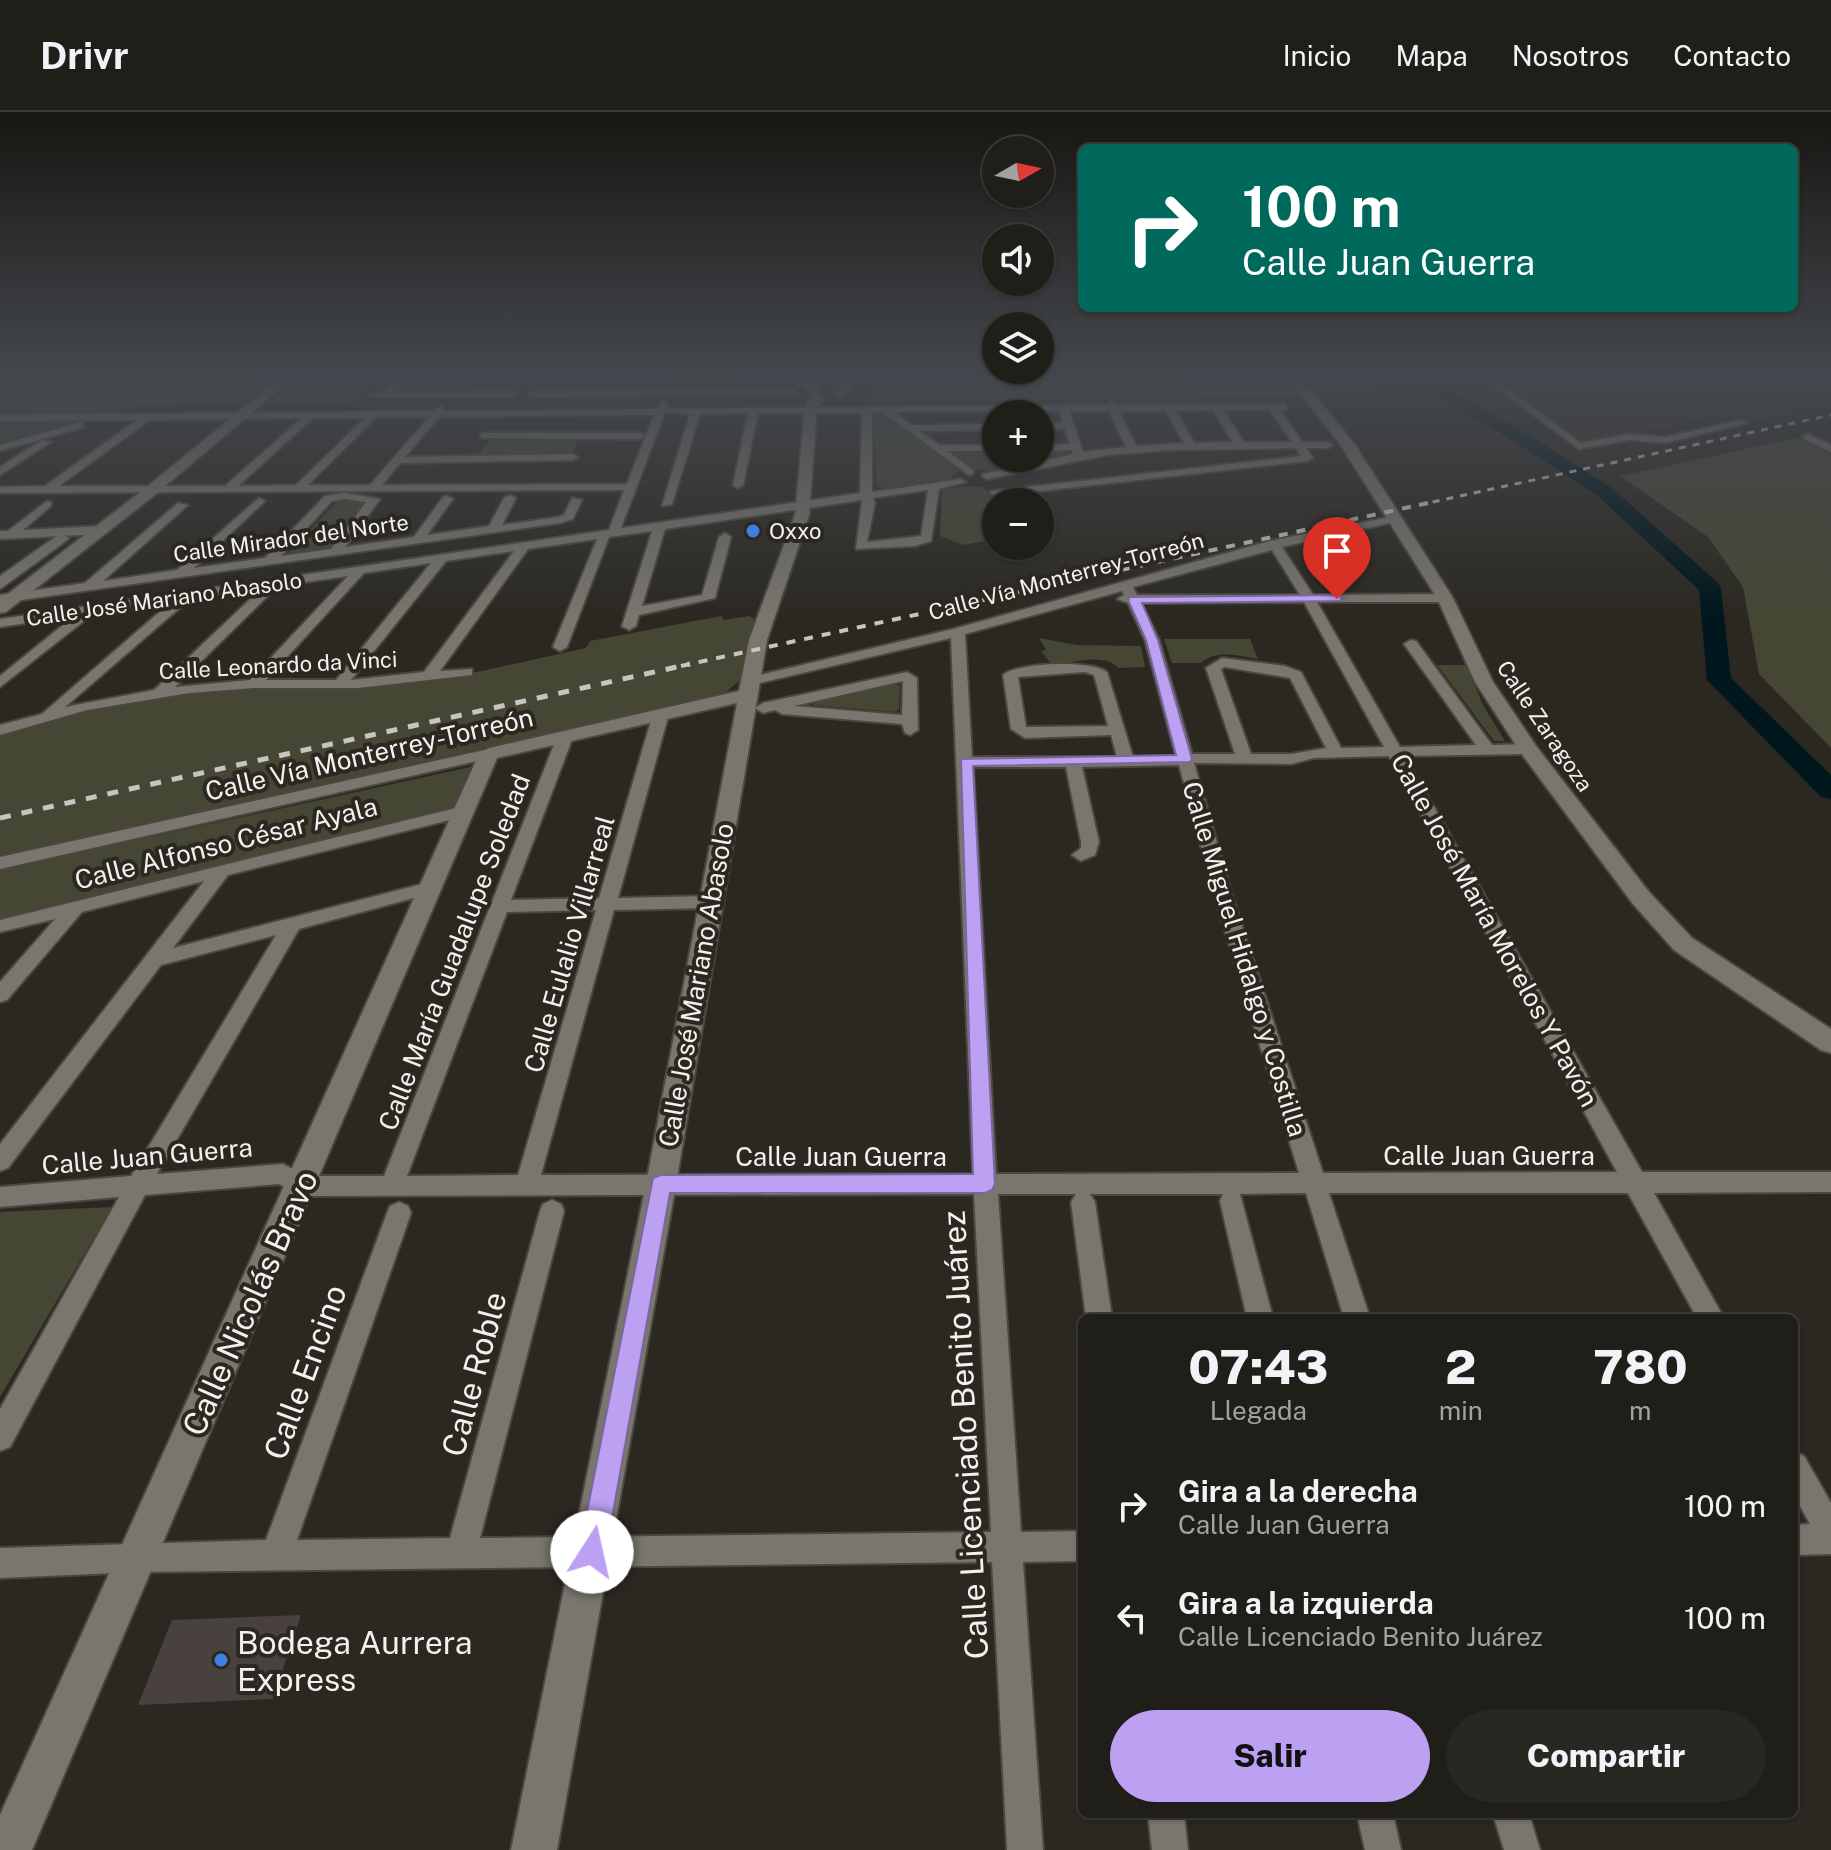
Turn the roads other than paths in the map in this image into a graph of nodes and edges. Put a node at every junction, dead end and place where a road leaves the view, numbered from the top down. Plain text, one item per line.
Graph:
1 (23, 457) edge
2 (88, 457) edge
3 (168, 457) edge
4 (192, 457) edge
5 (264, 457) edge
6 (330, 457) edge
7 (402, 457) edge
8 (567, 457) edge
9 (573, 457) edge
10 (643, 457) edge
11 (681, 457) edge
12 (744, 457) edge
13 (806, 457) edge
14 (868, 457) edge
15 (945, 457) edge
16 (1061, 457) edge
17 (1308, 457) edge
18 (1352, 457) edge
19 (469, 459) joint
20 (400, 460) junction
21 (0, 472) edge
22 (965, 477) junction
23 (986, 479) junction
24 (560, 483) dead end
25 (738, 485) dead end
26 (934, 485) junction
27 (632, 487) junction
28 (992, 488) edge
29 (1042, 488) edge
30 (228, 489) junction
31 (298, 489) junction
32 (0, 490) edge
33 (47, 490) junction
34 (127, 490) junction
35 (152, 490) junction
36 (374, 494) junction
37 (866, 495) junction
38 (510, 498) dead end
39 (447, 499) dead end
40 (576, 500) dead end
41 (259, 501) dead end
42 (47, 504) dead end
43 (666, 504) dead end
44 (801, 504) junction
45 (182, 505) dead end
46 (732, 510) junction
47 (1395, 519) junction
48 (660, 525) junction
49 (494, 529) junction
50 (609, 533) junction
51 (66, 534) junction
52 (96, 534) junction
53 (3, 539) edge
54 (418, 540) junction
55 (1274, 544) junction
56 (524, 546) junction
57 (335, 552) junction
58 (442, 558) junction
59 (270, 560) junction
60 (360, 570) junction
61 (181, 573) junction
62 (93, 582) junction
63 (274, 583) junction
64 (0, 584) edge
65 (1130, 592) junction
66 (10, 594) edge
67 (187, 596) junction
68 (1445, 598) junction
69 (1309, 599) junction
70 (0, 608) edge
71 (91, 609) junction
72 (0, 623) edge
73 (958, 633) junction
74 (1411, 644) dead end
75 (560, 647) dead end
76 (467, 672) dead end
77 (428, 677) junction
78 (0, 683) edge
79 (254, 684) junction
80 (340, 684) junction
81 (159, 694) junction
82 (752, 698) junction
83 (46, 716) junction
84 (660, 717) junction
85 (0, 730) edge
86 (1116, 730) junction
87 (565, 737) junction
88 (1528, 749) junction
89 (1488, 751) junction
90 (1396, 752) junction
91 (1336, 753) junction
92 (489, 754) junction
93 (1185, 759) junction
94 (1245, 759) junction
95 (1073, 761) junction
96 (1126, 761) junction
97 (966, 762) junction
98 (464, 811) junction
99 (1081, 855) dead end
100 (0, 863) edge
101 (221, 872) junction
102 (430, 888) junction
103 (710, 902) junction
104 (607, 904) junction
105 (77, 906) junction
106 (499, 906) junction
107 (292, 924) junction
108 (0, 926) edge
109 (157, 959) junction
110 (0, 995) edge
111 (1831, 1043) edge
112 (0, 1161) edge
113 (1831, 1182) edge
114 (1314, 1183) junction
115 (1636, 1183) junction
116 (139, 1184) junction
117 (527, 1184) junction
118 (661, 1184) junction
119 (985, 1184) junction
120 (392, 1185) junction
121 (301, 1186) junction
122 (0, 1197) edge
123 (1232, 1201) dead end
124 (1083, 1202) dead end
125 (552, 1211) dead end
126 (399, 1213) dead end
127 (1098, 1314) edge
128 (1259, 1314) edge
129 (1356, 1314) edge
130 (1709, 1314) edge
131 (0, 1437) edge
132 (1798, 1473) edge
133 (1831, 1532) edge
134 (1831, 1539) edge
135 (1798, 1540) edge
136 (1078, 1546) edge
137 (1005, 1547) junction
138 (592, 1552) junction
139 (461, 1553) junction
140 (276, 1555) junction
141 (139, 1557) junction
142 (0, 1563) edge
143 (1166, 1818) edge
144 (1376, 1818) edge
145 (1512, 1818) edge
146 (11, 1827) edge
147 (534, 1850) edge
148 (1025, 1850) edge
149 (1170, 1850) edge
150 (1383, 1850) edge
151 (1522, 1850) edge

1 - 21 street
2 - 33 street
3 - 34 street
4 - 35 street
5 - 30 street
6 - 31 street
7 - 20 street
8 - 19 street
9 - 24 street
10 - 27 street
11 - 43 street
12 - 25 street
13 - 44 street, Calle José Mariano Abasolo
14 - 37 street
15 - 22 street
16 - 23 street, Calle José Mariano Abasolo
17 - 29 street
18 - 47 street, Calle Zaragoza
19 - 20 street
20 - 36 street
22 - 23 street, Calle José Mariano Abasolo
22 - 26 street, Calle José Mariano Abasolo
23 - 28 street
26 - 37 street, Calle José Mariano Abasolo
26 - 37 street
27 - 36 street
27 - 50 street
30 - 31 street
30 - 35 street
31 - 36 street
32 - 33 street
33 - 34 street
34 - 35 street
34 - 51 street
35 - 52 street
36 - 57 street
36 - 59 street
37 - 44 street, Calle José Mariano Abasolo
38 - 49 street
39 - 54 street
40 - 49 street, Calle Mirador del Norte
41 - 61 street
42 - 53 street
44 - 46 street, Calle José Mariano Abasolo
44 - 82 street, Calle José Mariano Abasolo
45 - 62 street
46 - 48 street, Calle José Mariano Abasolo
46 - 48 street
47 - 55 street, Calle Vía Monterrey-Torreón
47 - 68 street, Calle Zaragoza
48 - 50 street, Calle José Mariano Abasolo
49 - 54 street, Calle Mirador del Norte
50 - 56 street, Calle José Mariano Abasolo
50 - 75 street
51 - 52 street
51 - 53 street
51 - 64 street
52 - 66 street
54 - 57 street, Calle Mirador del Norte
55 - 65 street, Calle Vía Monterrey-Torreón
55 - 69 street, Calle José María Morelos Y Pavón
56 - 58 street, Calle José Mariano Abasolo
56 - 77 street
57 - 59 street, Calle Mirador del Norte
58 - 60 street, Calle José Mariano Abasolo
58 - 80 street
59 - 61 street, Calle Mirador del Norte
60 - 63 street, Calle José Mariano Abasolo
60 - 79 street
61 - 62 street, Calle Mirador del Norte
62 - 66 street, Calle Mirador del Norte
63 - 67 street, Calle José Mariano Abasolo
63 - 81 street
65 - 69 street
65 - 73 street, Calle Vía Monterrey-Torreón
65 - 93 street, Calle Miguel Hidalgo y Costilla
66 - 70 street
67 - 71 street, Calle José Mariano Abasolo
67 - 83 street
68 - 69 street
68 - 88 street, Calle Zaragoza
69 - 90 street, Calle José María Morelos Y Pavón
71 - 72 street, Calle José Mariano Abasolo
71 - 78 street
73 - 82 street, Calle Vía Monterrey-Torreón
73 - 97 street, Calle Licenciado Benito Juárez
74 - 89 street
76 - 77 street, Calle Leonardo da Vinci
77 - 80 street, Calle Leonardo da Vinci
79 - 80 street, Calle Leonardo da Vinci
79 - 81 street, Calle Leonardo da Vinci
81 - 83 street, Calle Leonardo da Vinci
82 - 82 street
82 - 84 street, Calle Vía Monterrey-Torreón
82 - 103 street, Calle José Mariano Abasolo
83 - 85 street, Calle Leonardo da Vinci
84 - 87 street, Calle Vía Monterrey-Torreón
84 - 104 street, Calle Eulalio Villarreal
86 - 86 street
86 - 96 street
87 - 92 street, Calle Vía Monterrey-Torreón
87 - 106 street, Calle María Guadalupe Soledad
88 - 89 street
88 - 111 street, Calle Zaragoza
89 - 90 street
90 - 91 street
90 - 115 street, Calle José María Morelos Y Pavón
91 - 94 street
91 - 94 street
92 - 98 street, Calle Nicolás Bravo
92 - 100 street, Calle Vía Monterrey-Torreón
93 - 94 street
93 - 96 street
93 - 114 street, Calle Miguel Hidalgo y Costilla
95 - 96 street
95 - 97 street
95 - 99 street
97 - 119 street, Calle Licenciado Benito Juárez
98 - 101 street, Calle Alfonso César Ayala
98 - 102 street, Calle Nicolás Bravo
101 - 105 street, Calle Alfonso César Ayala
101 - 109 street
102 - 107 street
102 - 121 street, Calle Nicolás Bravo
103 - 104 street
103 - 118 street, Calle José Mariano Abasolo
104 - 106 street
104 - 117 street, Calle Eulalio Villarreal
105 - 108 street, Calle Alfonso César Ayala
105 - 110 street
106 - 120 street, Calle María Guadalupe Soledad
107 - 109 street
107 - 116 street
109 - 112 street
113 - 115 street, Calle Juan Guerra
114 - 115 street, Calle Juan Guerra
114 - 119 street, Calle Juan Guerra
114 - 129 street, Calle Miguel Hidalgo y Costilla
115 - 130 street, Calle José María Morelos Y Pavón
116 - 121 street, Calle Juan Guerra
116 - 122 street, Calle Juan Guerra
116 - 131 street
117 - 118 street, Calle Juan Guerra
117 - 120 street, Calle Juan Guerra
118 - 119 street, Calle Juan Guerra
118 - 138 street, Calle José Mariano Abasolo
119 - 137 street, Calle Licenciado Benito Juárez
120 - 121 street, Calle Juan Guerra
121 - 141 street, Calle Nicolás Bravo
123 - 128 street
124 - 127 street
125 - 139 street, Calle Roble
126 - 140 street, Calle Encino
132 - 133 street
134 - 135 street
136 - 137 street
137 - 138 street
137 - 148 street, Calle Licenciado Benito Juárez
138 - 139 street
138 - 147 street, Calle José Mariano Abasolo
139 - 140 street
140 - 141 street
141 - 142 street
141 - 146 street, Calle Nicolás Bravo
143 - 149 street
144 - 150 street
145 - 151 street

